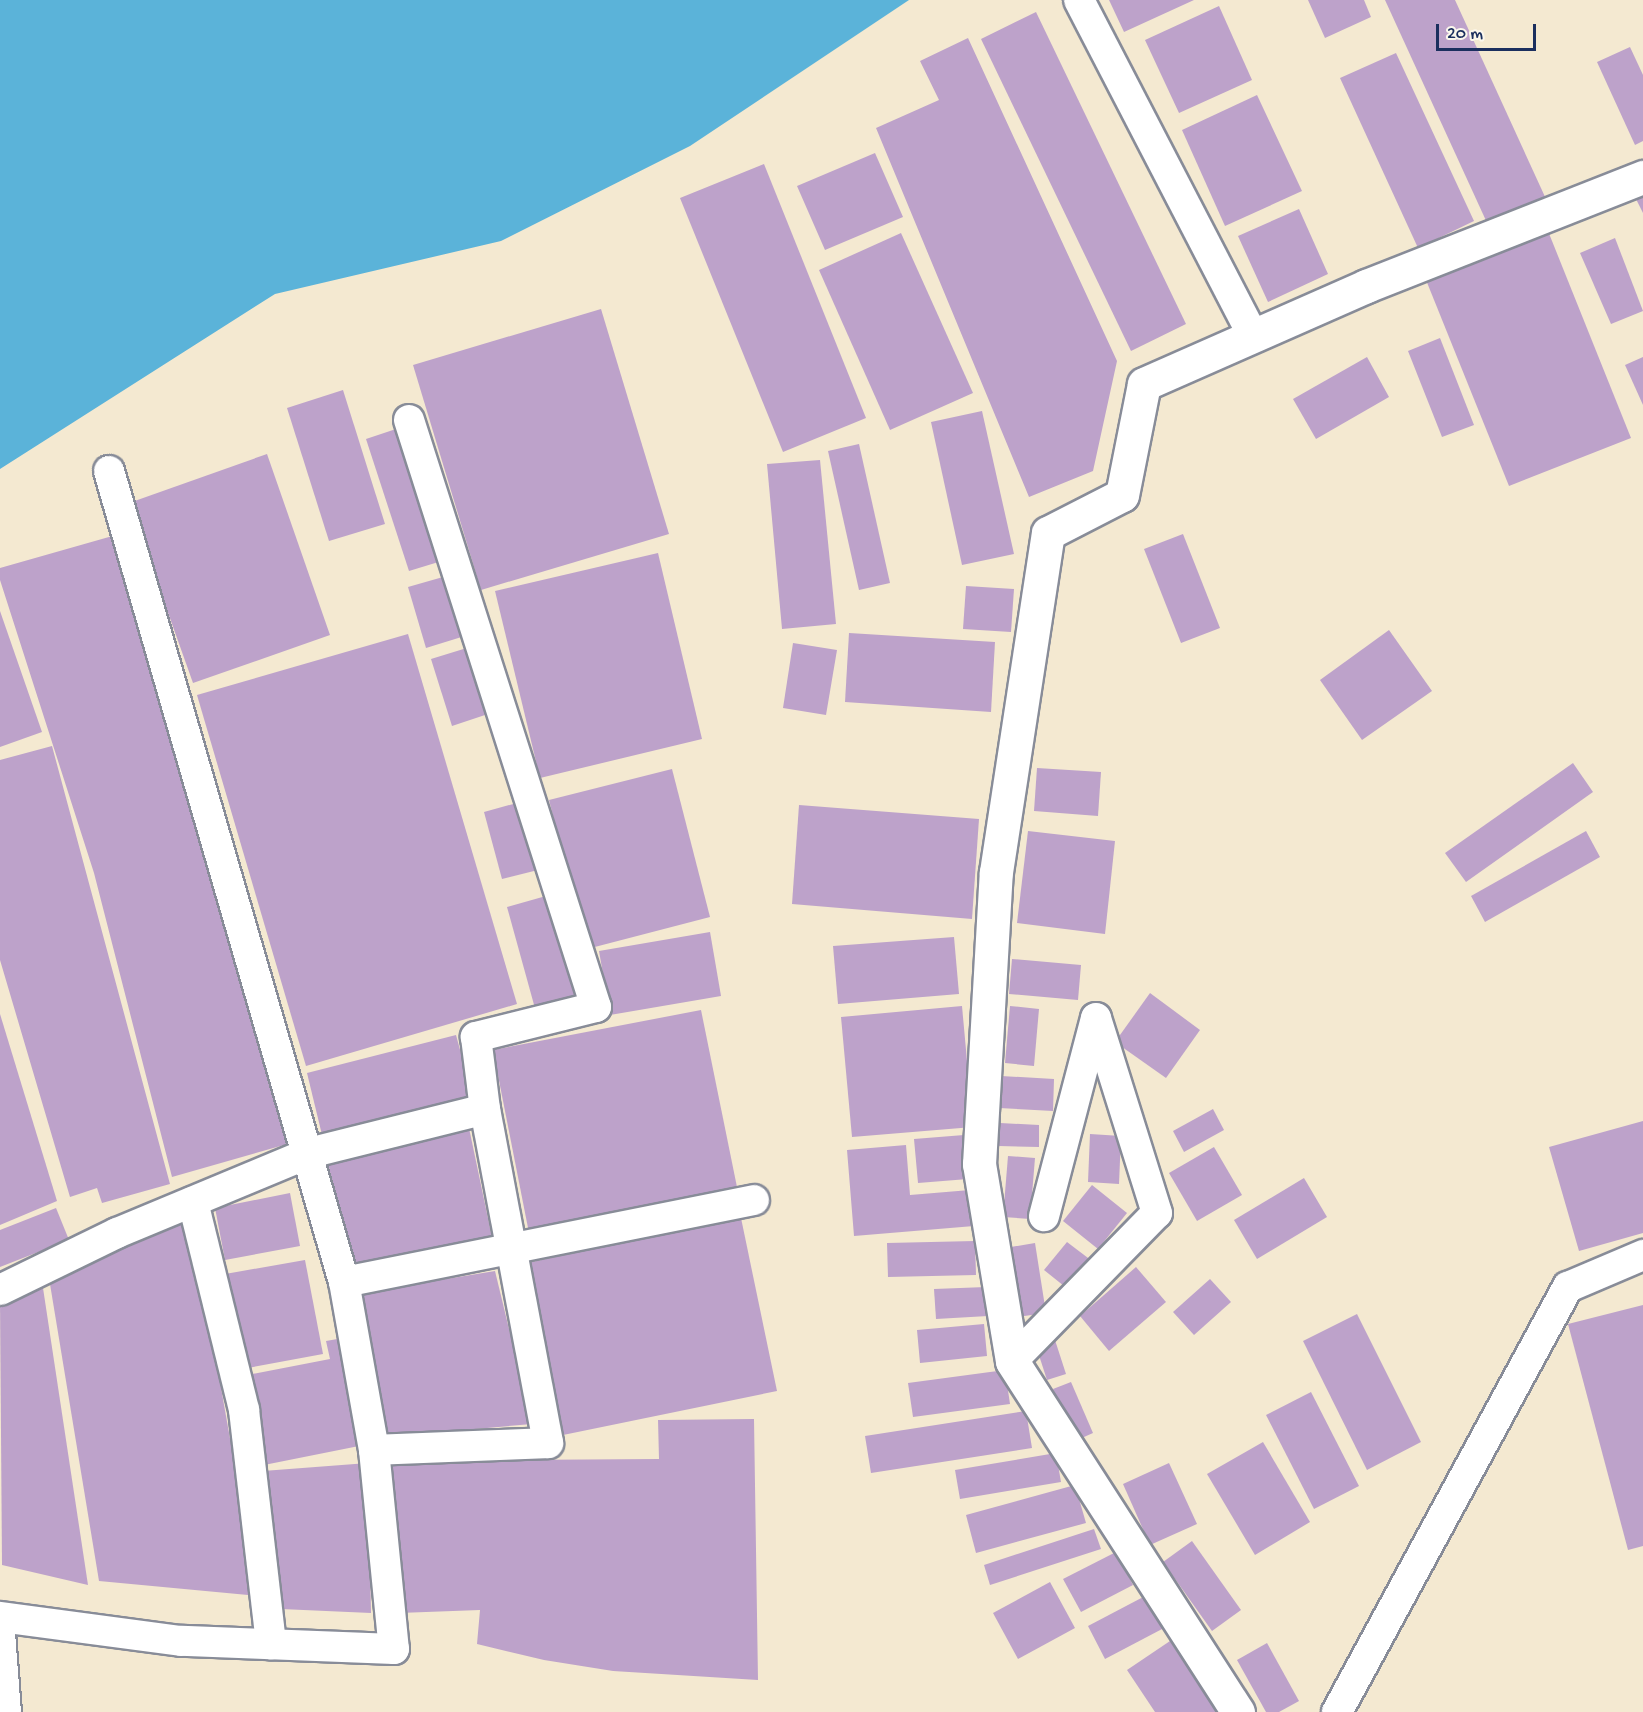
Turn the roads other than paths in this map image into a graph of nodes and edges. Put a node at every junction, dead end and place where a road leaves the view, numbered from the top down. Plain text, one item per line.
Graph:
1 (1079, 0) edge
2 (1643, 177) edge
3 (1253, 336) junction
4 (409, 420) dead end
5 (109, 471) dead end
6 (485, 1109) junction
7 (309, 1153) junction
8 (754, 1200) dead end
9 (193, 1202) junction
10 (1044, 1216) dead end
11 (512, 1252) junction
12 (1643, 1255) edge
13 (344, 1282) junction
14 (0, 1290) edge
15 (1012, 1361) junction
16 (374, 1450) junction
17 (0, 1617) edge
18 (0, 1633) edge
19 (271, 1644) junction
20 (6, 1712) edge
21 (1238, 1712) edge
22 (1337, 1712) edge

1 - 3 street
2 - 3 street
3 - 15 street
4 - 6 street
5 - 7 street
6 - 7 street
6 - 11 street
7 - 9 street
7 - 13 street
8 - 11 street
9 - 14 street
9 - 19 street
10 - 15 street
11 - 13 street
11 - 16 street
12 - 22 street
13 - 16 street
15 - 21 street
16 - 19 street
17 - 19 street
18 - 20 street

